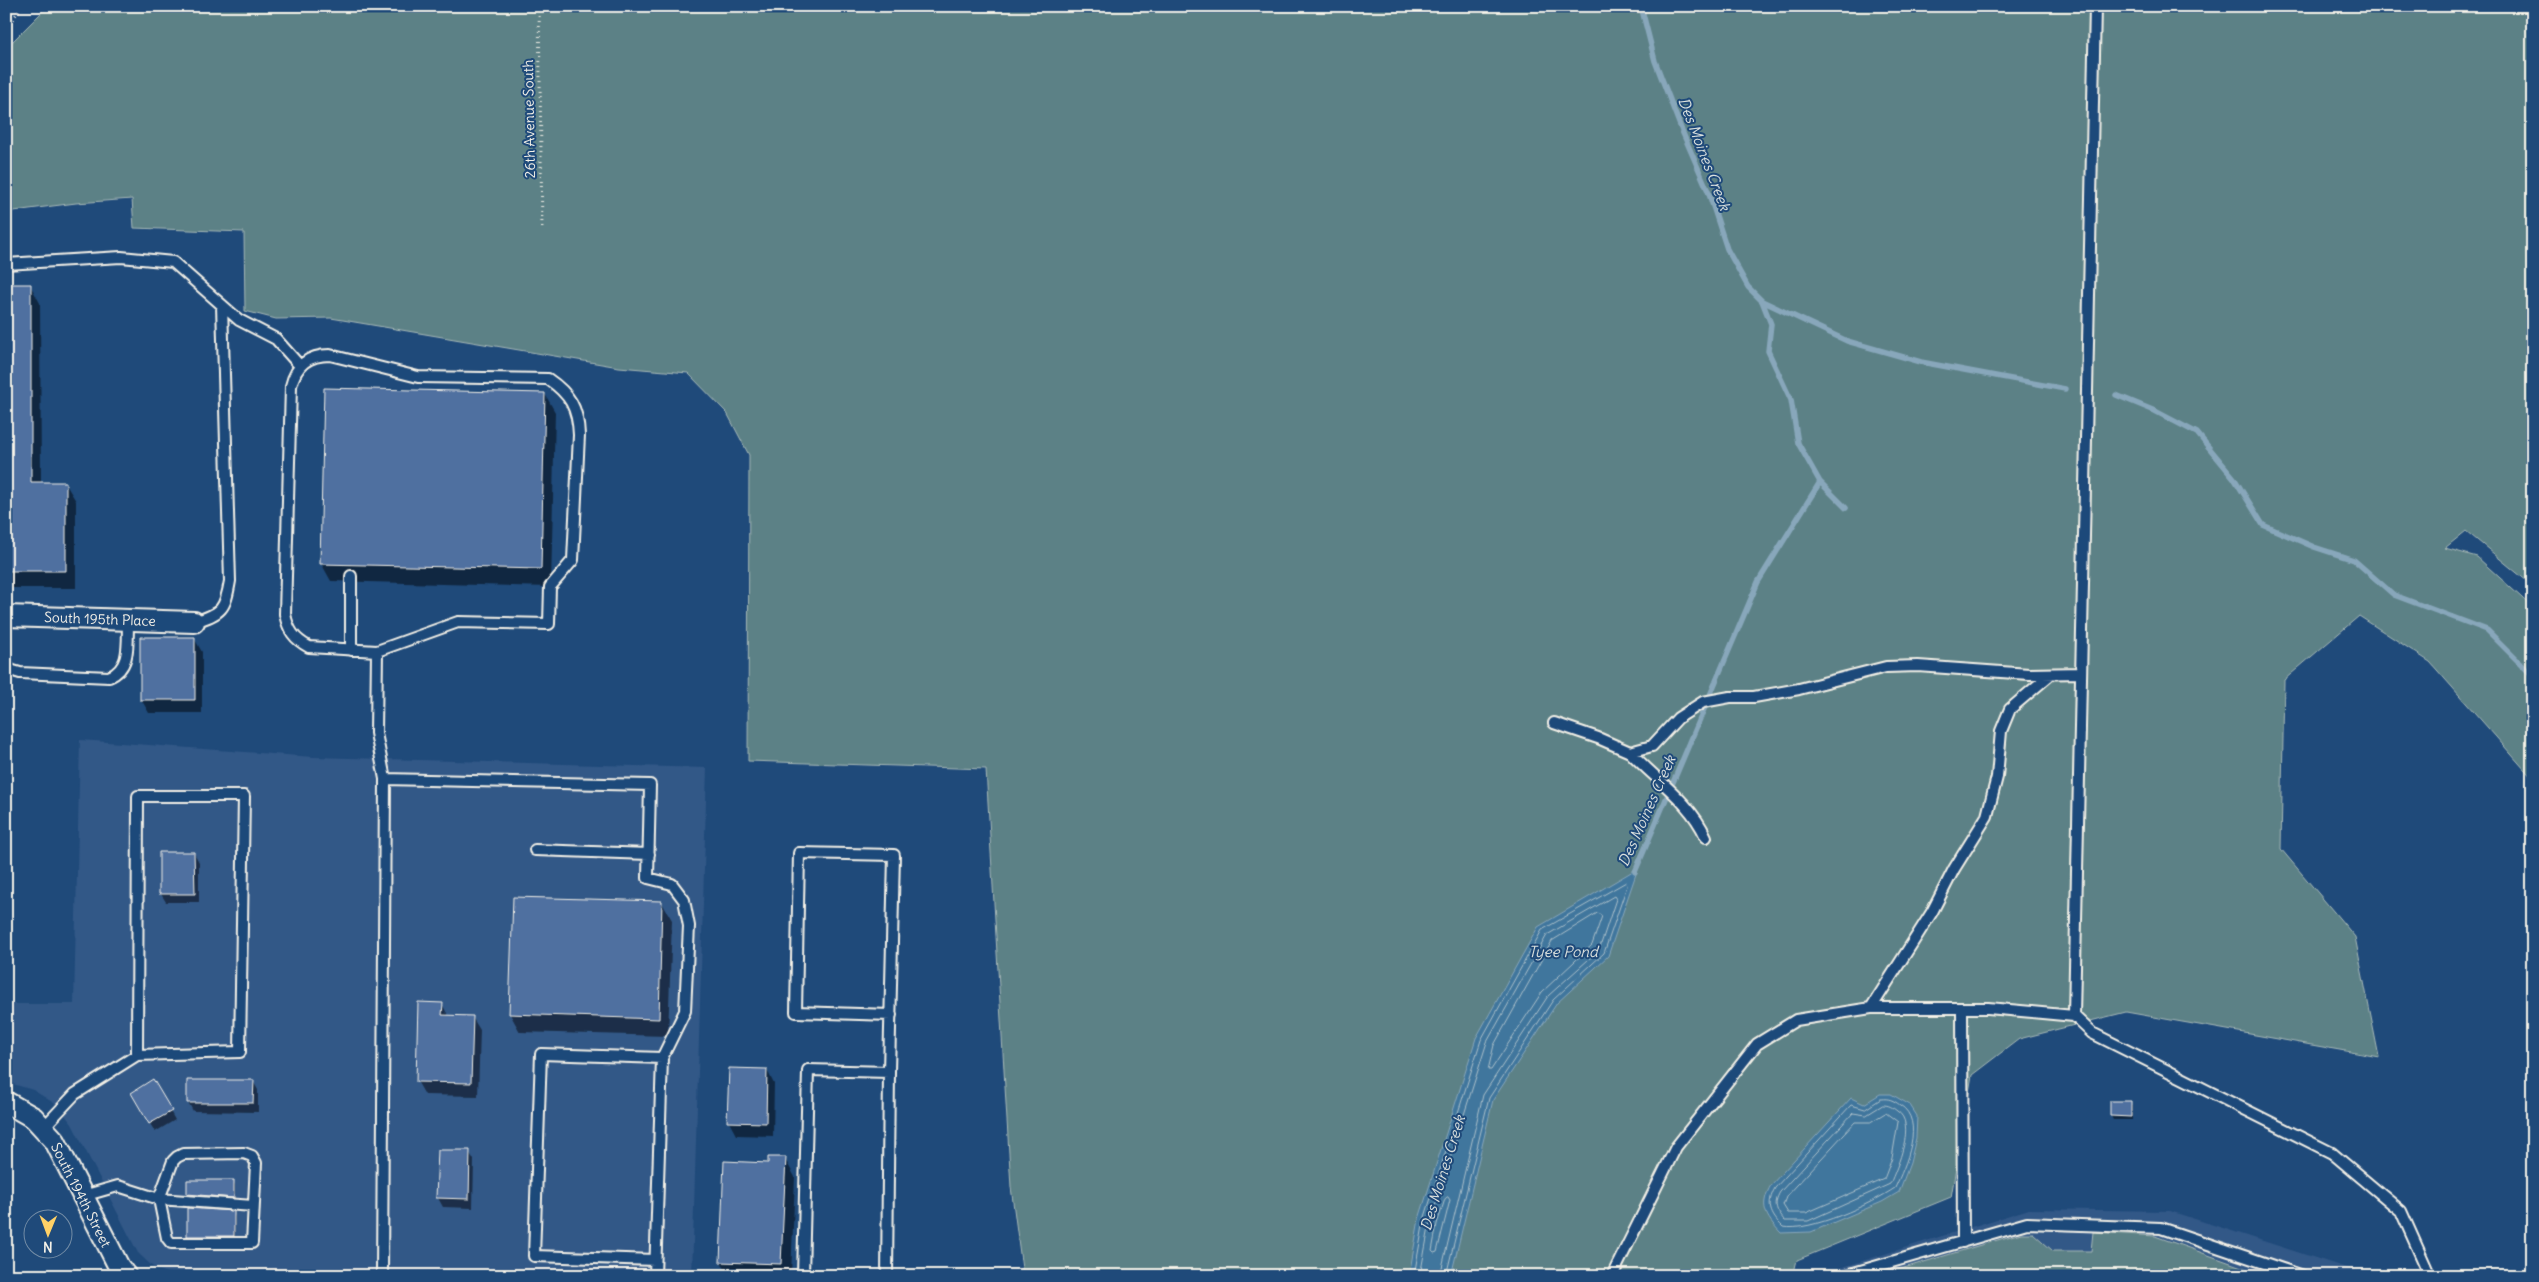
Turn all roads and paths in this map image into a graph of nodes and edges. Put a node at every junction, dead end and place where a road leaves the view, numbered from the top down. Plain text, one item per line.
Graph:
1 (22, 6) edge
2 (539, 6) edge
3 (2095, 6) edge
4 (6, 27) edge
5 (542, 231) dead end
6 (6, 264) edge
7 (222, 305) junction
8 (300, 366) junction
9 (351, 576) dead end
10 (6, 616) edge
11 (128, 620) junction
12 (194, 622) joint
13 (350, 650) junction
14 (377, 651) junction
15 (6, 664) edge
16 (2081, 673) junction
17 (2051, 674) junction
18 (1554, 723) dead end
19 (1630, 752) junction
20 (385, 779) junction
21 (1706, 837) dead end
22 (535, 850) dead end
23 (648, 854) junction
24 (1870, 1008) junction
25 (1962, 1008) junction
26 (891, 1015) junction
27 (2074, 1016) junction
28 (137, 1055) junction
29 (662, 1058) junction
30 (889, 1072) junction
31 (6, 1102) edge
32 (44, 1127) junction
33 (83, 1196) junction
34 (159, 1200) junction
35 (253, 1206) junction
36 (1963, 1242) junction
37 (656, 1260) junction
38 (126, 1276) edge
39 (382, 1276) edge
40 (655, 1276) edge
41 (803, 1276) edge
42 (887, 1276) edge
43 (1612, 1276) edge
44 (1843, 1276) edge
45 (2303, 1276) edge
46 (2430, 1276) edge

1 - 4 path
2 - 5 path, 26th Avenue South
3 - 16 lane
6 - 7 lane
7 - 8 lane
7 - 12 lane
8 - 13 lane
8 - 14 lane
9 - 13 lane
10 - 11 street, South 195th Place
11 - 12 street, South 195th Place
11 - 15 lane
13 - 14 lane
14 - 20 lane
16 - 17 lane
16 - 27 lane
17 - 19 lane
17 - 24 lane
18 - 19 lane
19 - 21 lane
20 - 23 lane
20 - 39 lane
22 - 23 lane
23 - 29 lane
24 - 25 lane
24 - 43 lane
25 - 27 lane
25 - 36 lane
26 - 26 lane
26 - 30 lane
27 - 46 lane
28 - 28 lane
28 - 32 lane
29 - 37 lane
29 - 37 lane
30 - 41 lane
30 - 42 lane
31 - 32 street, South 194th Street
32 - 33 street, South 194th Street
33 - 34 lane
33 - 38 street, South 194th Street
34 - 35 lane
34 - 35 lane
34 - 35 lane
36 - 44 lane
36 - 45 lane
37 - 40 lane

